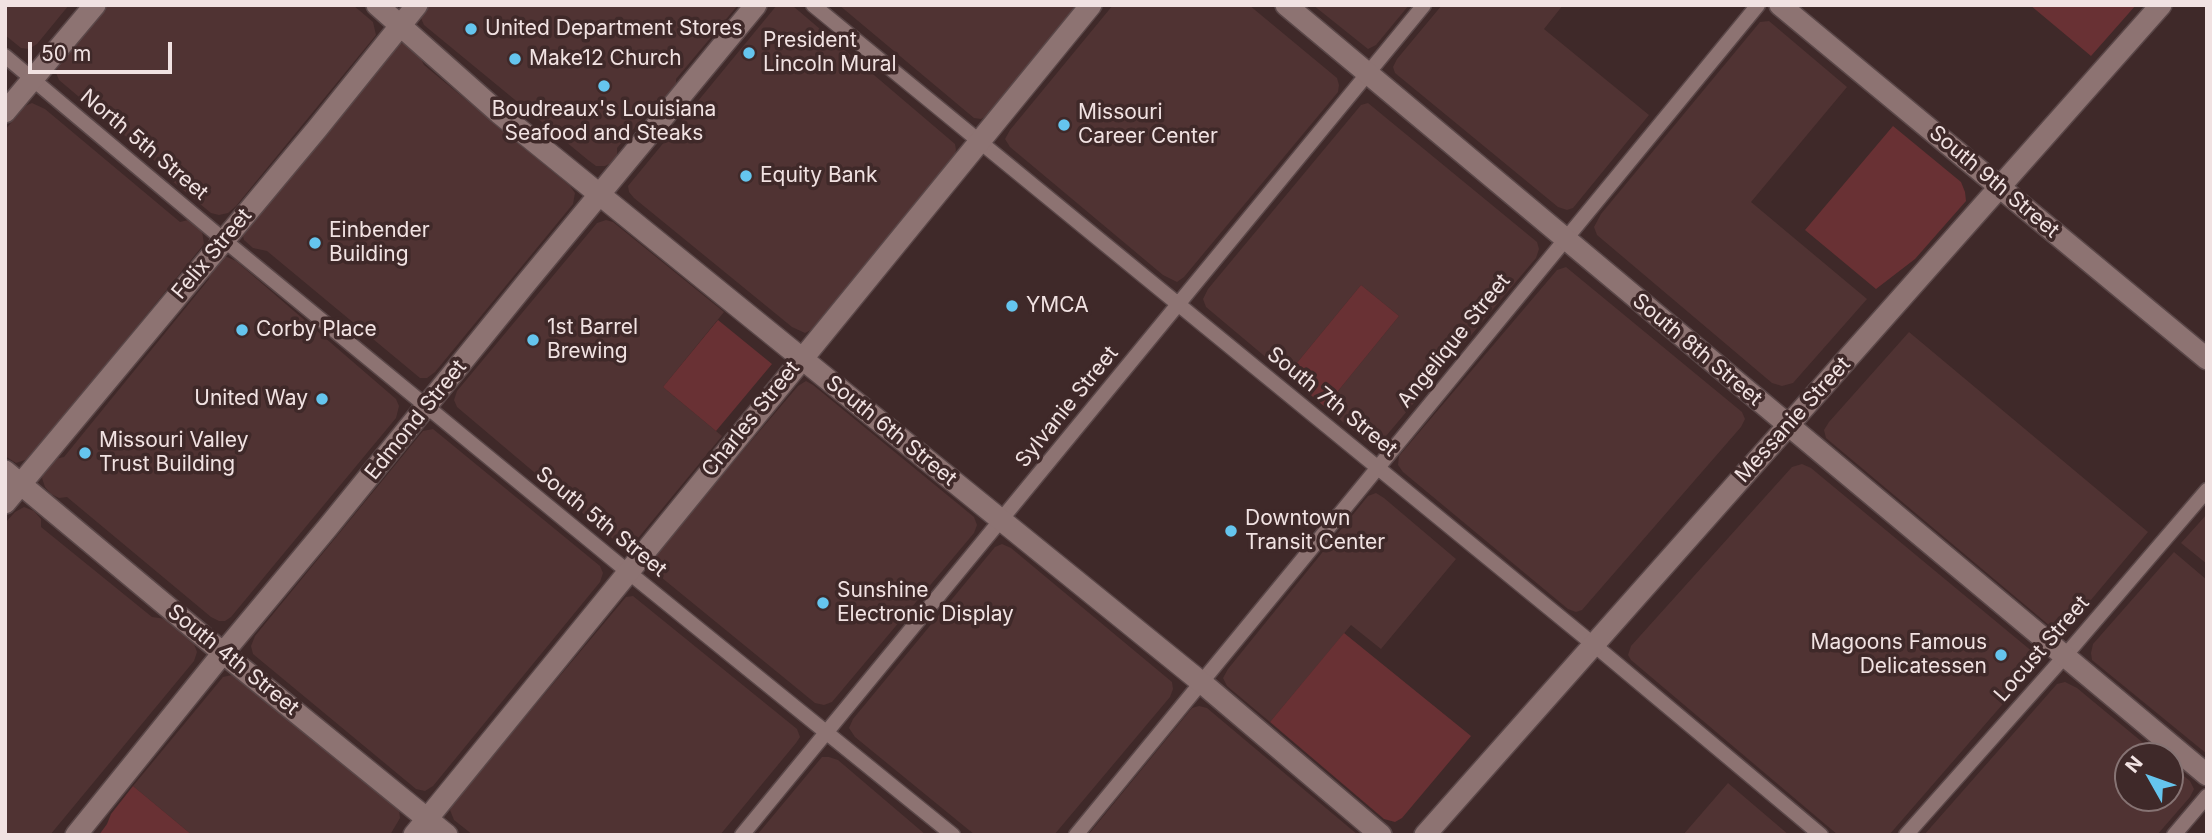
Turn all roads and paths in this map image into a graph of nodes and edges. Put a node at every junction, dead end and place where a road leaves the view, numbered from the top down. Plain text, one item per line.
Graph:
1 (95, 5) edge
2 (377, 5) edge
3 (417, 5) edge
4 (756, 5) edge
5 (813, 5) edge
6 (1091, 5) edge
7 (1286, 5) edge
8 (1424, 5) edge
9 (1758, 5) edge
10 (1780, 5) edge
11 (2161, 5) edge
12 (401, 25) junction
13 (5, 56) edge
14 (1367, 73) junction
15 (33, 78) junction
16 (5, 112) edge
17 (979, 141) junction
18 (2001, 187) junction
19 (599, 195) junction
20 (1565, 239) junction
21 (224, 240) junction
22 (1178, 303) junction
23 (801, 358) junction
24 (2207, 359) edge
25 (427, 406) junction
26 (1788, 426) junction
27 (1377, 467) junction
28 (13, 478) edge
29 (2207, 490) edge
30 (5, 503) edge
31 (1001, 520) junction
32 (627, 571) junction
33 (1593, 644) junction
34 (223, 653) junction
35 (2064, 657) junction
36 (1201, 682) junction
37 (827, 734) junction
38 (2207, 775) edge
39 (2207, 796) edge
40 (420, 827) edge
41 (76, 835) edge
42 (447, 835) edge
43 (742, 835) edge
44 (953, 835) edge
45 (1076, 835) edge
46 (1381, 835) edge
47 (1425, 835) edge
48 (1821, 835) edge
49 (1906, 835) edge
50 (2174, 835) edge

1 - 15 main road
2 - 12 main road, South 6th Street
3 - 12 main road, Felix Street
4 - 19 main road, Edmond Street
5 - 17 street, South 7th Street
6 - 17 main road, Charles Street
7 - 14 main road, South 8th Street
8 - 14 street, Sylvanie Street
9 - 20 street, Angelique Street
10 - 18 main road, South 9th Street
11 - 18 main road, Messanie Street
12 - 19 main road, South 6th Street
12 - 21 main road, Felix Street
13 - 15 street, North 5th Street
14 - 20 main road, South 8th Street
14 - 22 street, Sylvanie Street
15 - 16 main road
15 - 21 street, North 5th Street
17 - 22 street, South 7th Street
17 - 23 main road, Charles Street
18 - 24 main road, South 9th Street
18 - 26 main road, Messanie Street
19 - 23 main road, South 6th Street
19 - 25 main road, Edmond Street
20 - 26 main road, South 8th Street
20 - 27 street, Angelique Street
21 - 25 street, South 5th Street
21 - 28 main road, Felix Street
22 - 27 street, South 7th Street
22 - 31 street, Sylvanie Street
23 - 31 main road, South 6th Street
23 - 32 main road, Charles Street
25 - 32 street, South 5th Street
25 - 34 main road, Edmond Street
26 - 33 main road, Messanie Street
26 - 35 main road, South 8th Street
27 - 33 street, South 7th Street
27 - 36 street, Angelique Street
28 - 30 main road, Felix Street
28 - 34 main road, South 4th Street
29 - 35 street, Locust Street
31 - 36 main road, South 6th Street
31 - 37 street, Sylvanie Street
32 - 37 street, South 5th Street
32 - 40 main road, Charles Street
33 - 47 main road, Messanie Street
33 - 48 street, South 7th Street
34 - 40 main road, South 4th Street
34 - 41 main road, Edmond Street
35 - 38 main road, South 8th Street
35 - 49 street, Locust Street
36 - 45 street, Angelique Street
36 - 46 main road, South 6th Street
37 - 43 street, Sylvanie Street
37 - 44 street, South 5th Street
39 - 50 street
40 - 42 main road, South 4th Street

